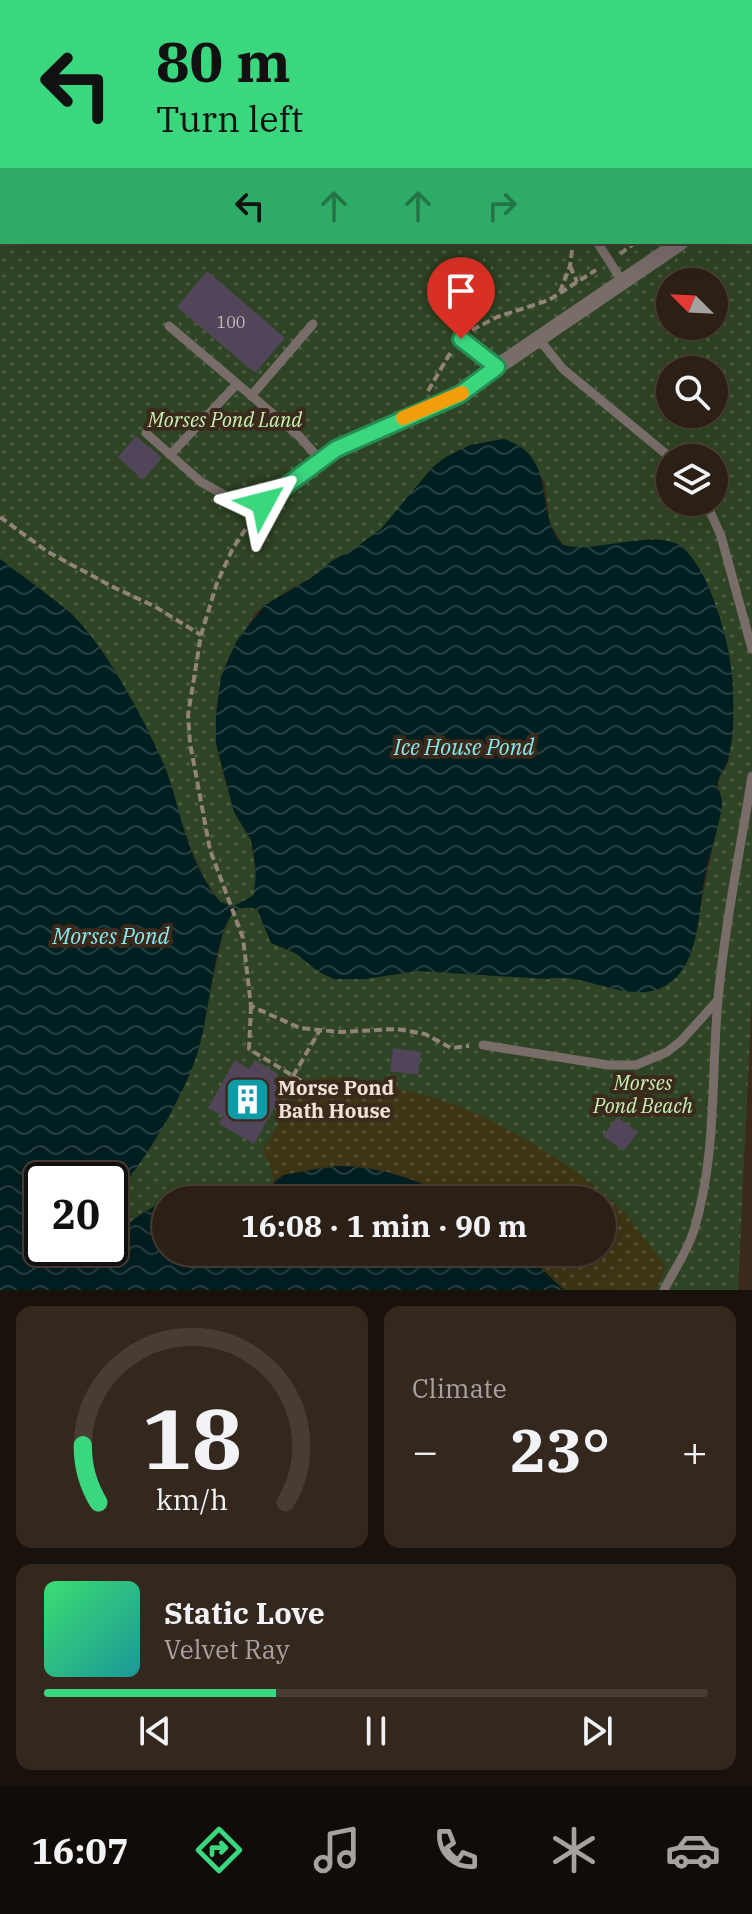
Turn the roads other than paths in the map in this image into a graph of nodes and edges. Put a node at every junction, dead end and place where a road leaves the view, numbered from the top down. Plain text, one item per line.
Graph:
1 (598, 244) edge
2 (678, 244) edge
3 (622, 281) junction
4 (313, 324) dead end
5 (169, 326) dead end
6 (461, 339) road end
7 (539, 339) junction
8 (497, 367) junction
9 (237, 384) junction
10 (251, 396) junction
11 (146, 433) dead end
12 (656, 446) edge
13 (170, 455) junction
14 (320, 460) junction
15 (712, 516) edge
16 (752, 649) edge
17 (752, 776) edge
18 (718, 1000) junction
19 (483, 1045) road end
20 (664, 1290) edge

1 - 3 lane
2 - 3 street
3 - 7 street
4 - 10 lane
5 - 9 lane
6 - 8 lane
7 - 8 street
7 - 12 lane
8 - 14 lane
9 - 10 lane
9 - 13 lane
10 - 14 lane
11 - 13 lane
13 - 14 lane
15 - 16 lane
17 - 18 lane
18 - 19 lane
18 - 20 lane

